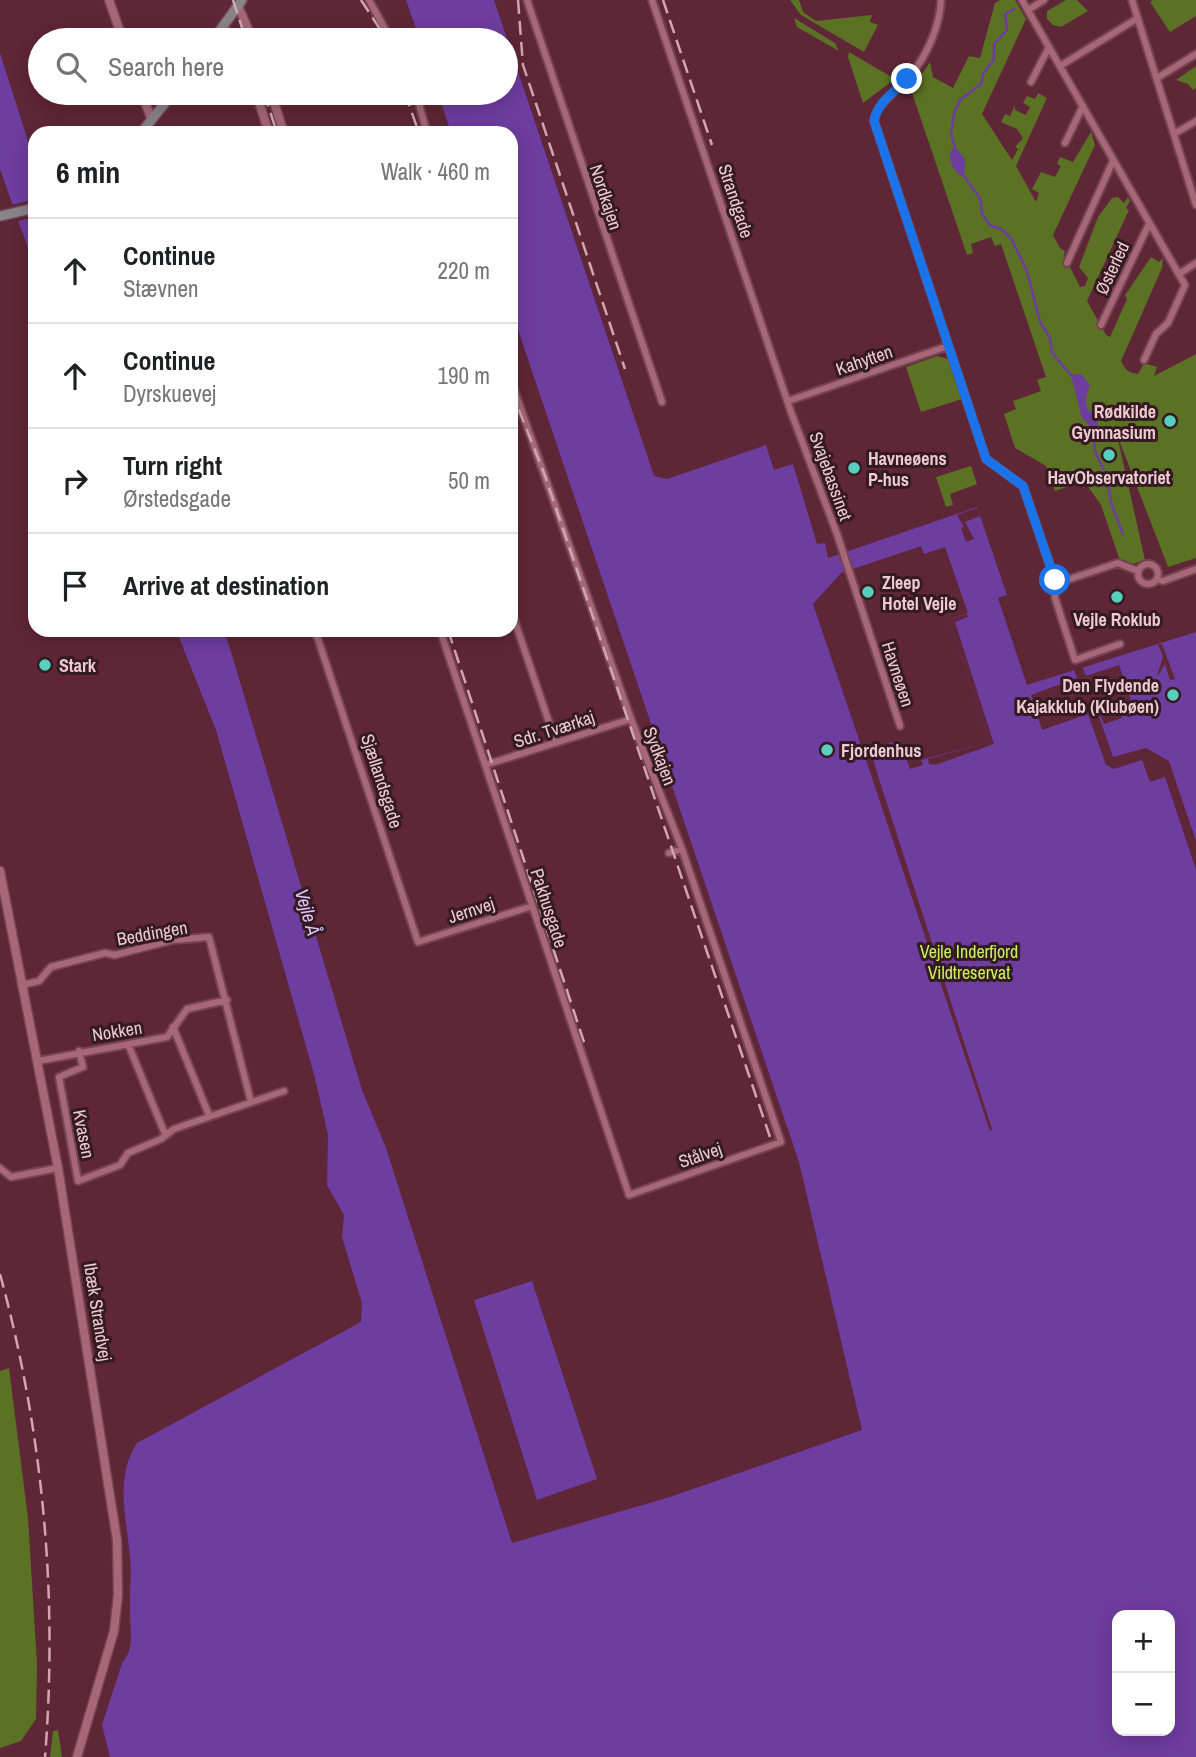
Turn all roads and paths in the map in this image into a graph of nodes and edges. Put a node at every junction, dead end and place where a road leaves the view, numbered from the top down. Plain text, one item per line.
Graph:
1 (109, 0) edge
2 (369, 0) edge
3 (527, 0) edge
4 (652, 0) edge
5 (941, 0) edge
6 (1022, 0) edge
7 (1044, 0) edge
8 (1133, 0) edge
9 (240, 3) edge
10 (1028, 10) junction
11 (1138, 18) junction
12 (119, 28) edge
13 (223, 28) edge
14 (249, 28) edge
15 (384, 28) edge
16 (1049, 47) junction
17 (1196, 54) edge
18 (1060, 66) junction
19 (1157, 78) junction
20 (1031, 82) dead end
21 (146, 105) edge
22 (164, 105) edge
23 (260, 105) edge
24 (275, 105) edge
25 (419, 105) edge
26 (1083, 106) junction
27 (152, 120) junction
28 (1196, 121) edge
29 (147, 126) edge
30 (267, 126) edge
31 (282, 126) edge
32 (425, 126) edge
33 (1174, 134) junction
34 (1065, 143) dead end
35 (1113, 160) junction
36 (1194, 190) edge
37 (1196, 205) edge
38 (28, 210) edge
39 (3, 216) edge
40 (1149, 224) junction
41 (1196, 262) edge
42 (1067, 263) dead end
43 (1179, 274) junction
44 (1101, 325) dead end
45 (948, 346) junction
46 (1144, 359) dead end
47 (518, 401) edge
48 (788, 401) junction
49 (662, 402) dead end
50 (791, 412) joint
51 (842, 551) joint
52 (1196, 569) edge
53 (1138, 571) junction
54 (1157, 579) junction
55 (1055, 584) junction
56 (518, 631) edge
57 (317, 637) edge
58 (442, 637) edge
59 (1120, 644) dead end
60 (631, 719) junction
61 (900, 726) dead end
62 (556, 743) junction
63 (485, 765) junction
64 (682, 849) junction
65 (669, 853) dead end
66 (0, 871) edge
67 (532, 906) junction
68 (418, 942) joint
69 (23, 985) junction
70 (227, 1000) junction
71 (173, 1027) junction
72 (128, 1044) junction
73 (79, 1051) junction
74 (38, 1060) junction
75 (284, 1091) dead end
76 (251, 1102) junction
77 (209, 1115) junction
78 (165, 1134) junction
79 (781, 1142) joint
80 (0, 1168) edge
81 (58, 1168) junction
82 (629, 1195) joint
83 (78, 1757) edge

1 - 12 street
2 - 15 street
3 - 49 street, Nordkajen
4 - 48 street, Strandgade
5 - 45 street
6 - 10 street, Østerled
7 - 10 street
8 - 11 street
9 - 13 main road
9 - 14 street
10 - 16 street, Østerled
11 - 18 street
11 - 19 street
16 - 18 street, Østerled
16 - 20 street
17 - 19 street
18 - 26 street, Østerled
19 - 33 street
21 - 27 street
22 - 27 main road
23 - 30 street
24 - 31 street
25 - 32 street
26 - 34 street
26 - 35 street, Østerled
27 - 29 main road
28 - 33 street
33 - 36 street
35 - 40 street, Østerled
35 - 42 street
36 - 37 street
38 - 39 main road
40 - 43 street, Østerled
40 - 44 street, Østerled
41 - 43 street
43 - 46 street
45 - 48 street, Kahytten
45 - 55 street
47 - 60 street, Sydkajen
48 - 50 street, Strandgade
50 - 51 street, Svajebassinet
51 - 61 street, Havneøen
52 - 54 street
53 - 54 street
53 - 54 street
53 - 55 street
55 - 59 street
56 - 62 street
57 - 68 street, Sjællandsgade
58 - 63 street, Pakhusgade
60 - 62 street, Sdr. Tværkaj
60 - 64 street, Sydkajen
62 - 63 street, Sdr. Tværkaj
63 - 67 street, Pakhusgade
64 - 65 street
64 - 79 street, Sydkajen
66 - 69 street, Ibæk Strandvej
67 - 68 street, Jernvej
67 - 82 street, Pakhusgade
69 - 70 street, Beddingen
69 - 74 street, Ibæk Strandvej
70 - 71 street, Nokken
70 - 76 street, Beddingen
71 - 72 street, Nokken
71 - 77 street
72 - 73 street, Nokken
72 - 78 street
73 - 74 street, Nokken
73 - 78 street, Kvasen
74 - 81 street, Ibæk Strandvej
75 - 76 street, Kvasen
76 - 77 street, Kvasen
77 - 78 street, Kvasen
79 - 82 street, Stålvej
80 - 81 street
81 - 83 street, Ibæk Strandvej

